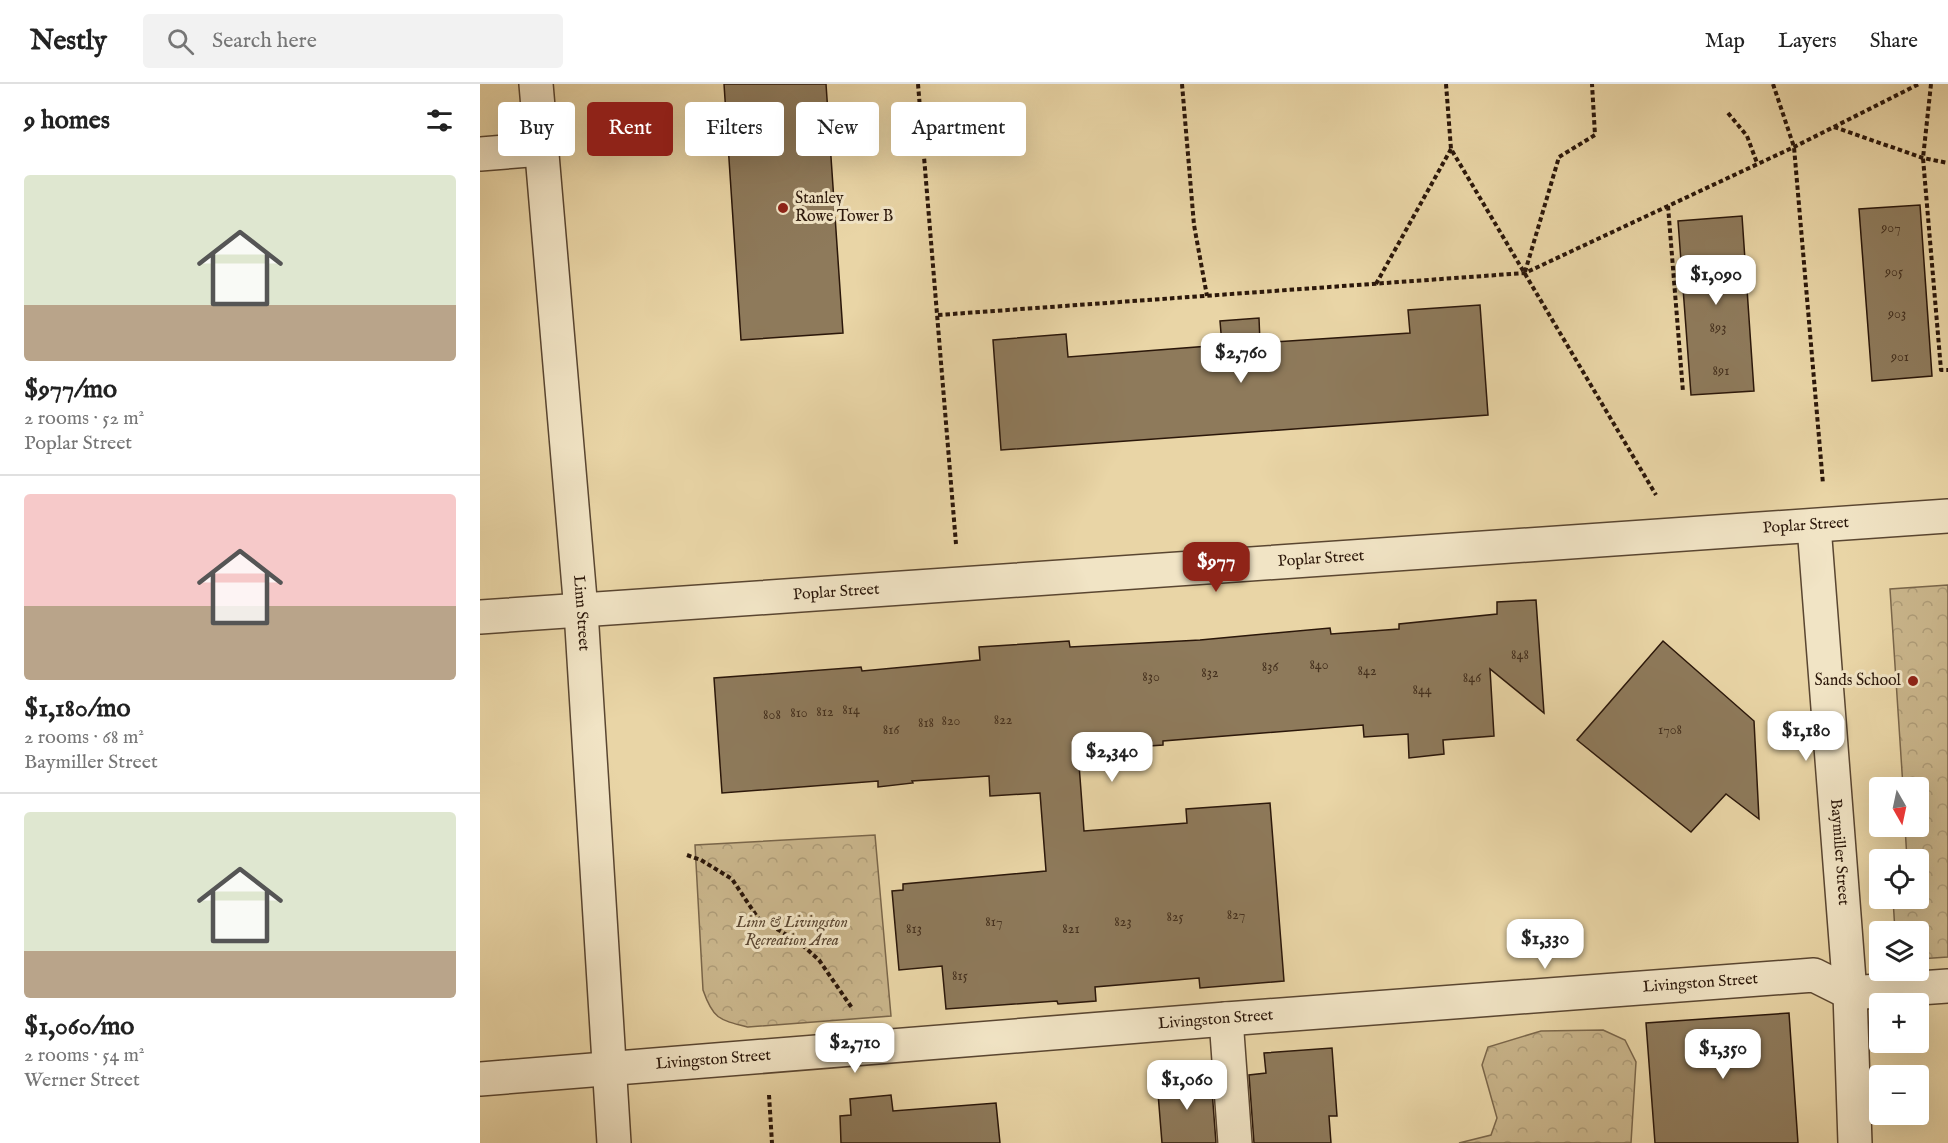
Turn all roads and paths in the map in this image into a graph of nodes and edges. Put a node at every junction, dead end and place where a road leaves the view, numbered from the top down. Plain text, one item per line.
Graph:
1 (536, 84) edge
2 (918, 84) edge
3 (1182, 84) edge
4 (1446, 84) edge
5 (1592, 84) edge
6 (1773, 84) edge
7 (1919, 84) edge
8 (1931, 84) edge
9 (538, 102) edge
10 (1728, 113) dead end
11 (1834, 127) junction
12 (1794, 147) junction
13 (1451, 149) junction
14 (498, 153) edge
15 (480, 154) edge
16 (543, 156) edge
17 (1923, 158) junction
18 (1757, 163) junction
19 (1948, 163) edge
20 (1668, 206) junction
21 (1525, 273) junction
22 (1376, 284) junction
23 (1207, 296) junction
24 (938, 315) junction
25 (1948, 370) edge
26 (1683, 392) dead end
27 (1823, 485) dead end
28 (1657, 496) dead end
29 (1948, 516) edge
30 (1814, 526) junction
31 (956, 548) dead end
32 (580, 611) junction
33 (480, 617) edge
34 (687, 855) dead end
35 (1948, 986) edge
36 (1850, 993) junction
37 (856, 1017) dead end
38 (1226, 1019) junction
39 (609, 1069) junction
40 (480, 1079) edge
41 (769, 1095) dead end
42 (614, 1143) edge
43 (772, 1143) edge
44 (1235, 1143) edge
45 (1855, 1143) edge

1 - 9 street, Linn Street
2 - 24 path
3 - 23 path
4 - 13 path
5 - 21 path
6 - 12 path
7 - 11 path
8 - 17 path
10 - 18 path
11 - 12 path
11 - 17 path
12 - 18 path
12 - 27 path
13 - 21 path
13 - 22 path
14 - 15 street
16 - 32 street, Linn Street
17 - 19 path
17 - 25 path
18 - 20 path
20 - 21 path
20 - 26 path
21 - 22 path
21 - 28 path
22 - 23 path
23 - 24 path
24 - 31 path
29 - 30 street, Poplar Street
30 - 32 street, Poplar Street
30 - 36 street, Baymiller Street
32 - 33 street, Poplar Street
32 - 39 street, Linn Street
34 - 37 path
35 - 36 street
36 - 38 street, Livingston Street
36 - 45 street, Baymiller Street
38 - 39 street, Livingston Street
38 - 44 street
39 - 40 street, Livingston Street
39 - 42 street, Linn Street
41 - 43 path

